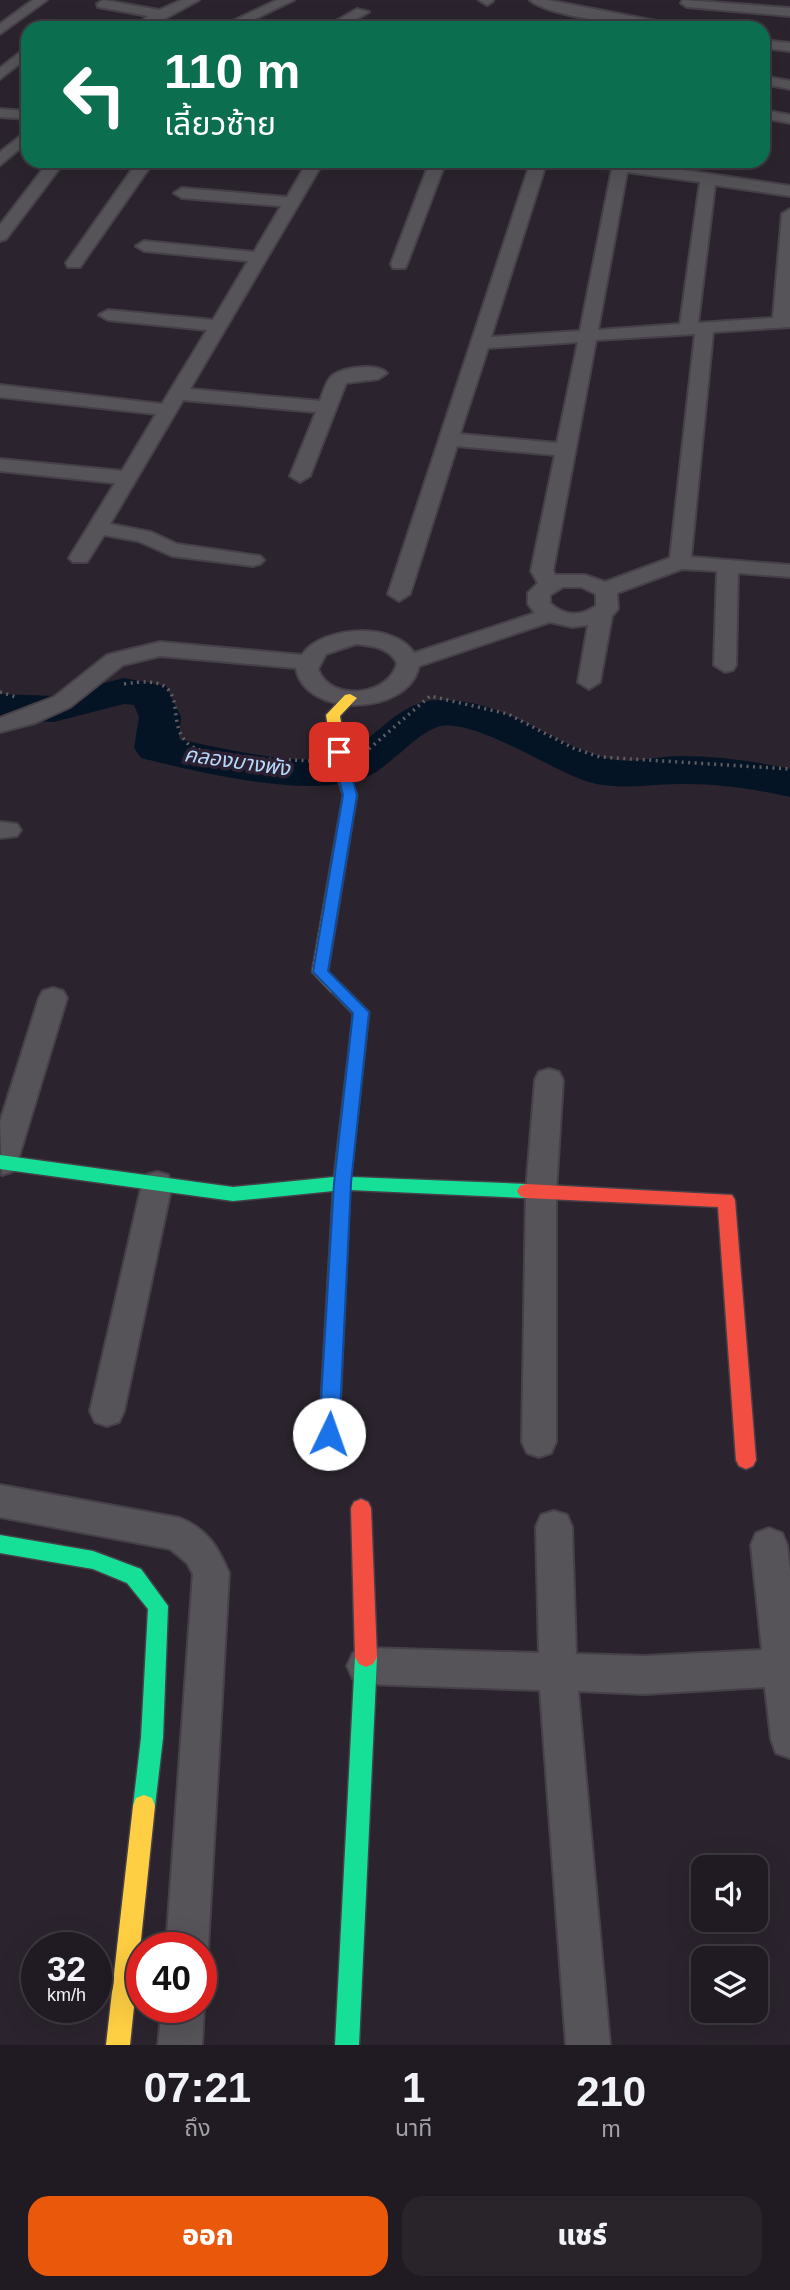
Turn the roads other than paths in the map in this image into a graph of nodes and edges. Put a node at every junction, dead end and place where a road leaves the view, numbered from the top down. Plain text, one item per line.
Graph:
1 (41, 0) edge
2 (193, 0) edge
3 (288, 0) edge
4 (536, 0) edge
5 (581, 0) edge
6 (687, 3) dead end
7 (103, 4) dead end
8 (0, 7) edge
9 (568, 10) junction
10 (23, 11) junction
11 (362, 12) dead end
12 (790, 12) edge
13 (160, 14) junction
14 (242, 20) dead end
15 (150, 21) edge
16 (345, 21) edge
17 (615, 21) edge
18 (0, 30) edge
19 (770, 45) edge
20 (790, 47) edge
21 (21, 56) edge
22 (0, 75) edge
23 (770, 81) edge
24 (790, 85) edge
25 (0, 113) edge
26 (21, 114) edge
27 (770, 115) edge
28 (790, 119) edge
29 (21, 140) edge
30 (0, 160) edge
31 (52, 168) edge
32 (141, 168) edge
33 (312, 168) edge
34 (435, 168) edge
35 (537, 168) edge
36 (620, 168) edge
37 (640, 168) edge
38 (790, 169) edge
39 (708, 179) junction
40 (785, 191) edge
41 (182, 193) dead end
42 (291, 202) junction
43 (790, 214) edge
44 (0, 236) edge
45 (144, 246) dead end
46 (258, 257) junction
47 (74, 263) dead end
48 (399, 264) dead end
49 (108, 314) dead end
50 (785, 322) edge
51 (217, 326) junction
52 (696, 328) junction
53 (588, 335) junction
54 (478, 343) junction
55 (378, 373) dead end
56 (0, 391) edge
57 (174, 402) junction
58 (326, 407) junction
59 (447, 439) junction
60 (566, 450) junction
61 (0, 466) edge
62 (300, 476) dead end
63 (127, 478) junction
64 (97, 528) junction
65 (80, 558) dead end
66 (253, 560) dead end
67 (680, 562) junction
68 (728, 566) junction
69 (790, 571) edge
70 (550, 584) junction
71 (604, 590) junction
72 (398, 594) dead end
73 (545, 609) junction
74 (601, 614) junction
75 (406, 656) junction
76 (308, 662) junction
77 (725, 665) dead end
78 (589, 682) dead end
79 (350, 698) junction
80 (0, 725) edge
81 (53, 998) dead end
82 (549, 1080) dead end
83 (1, 1163) edge
84 (342, 1183) junction
85 (157, 1184) junction
86 (541, 1192) junction
87 (107, 1410) dead end
88 (329, 1434) dead end
89 (539, 1442) dead end
90 (746, 1460) dead end
91 (0, 1501) edge
92 (361, 1507) dead end
93 (554, 1527) dead end
94 (0, 1544) edge
95 (769, 1545) dead end
96 (366, 1666) junction
97 (786, 1667) edge
98 (558, 1673) junction
99 (790, 1739) edge
100 (188, 1932) edge
101 (182, 2023) edge
102 (118, 2045) edge
103 (180, 2045) edge
104 (347, 2045) edge
105 (588, 2045) edge

1 - 10 street
2 - 13 street
3 - 14 street
4 - 9 street
5 - 9 street
6 - 12 street
7 - 13 street
8 - 10 street
9 - 17 street
10 - 18 street
11 - 16 street
13 - 15 street
19 - 20 street
21 - 22 street
23 - 24 street
25 - 26 street
27 - 28 street
29 - 30 street
31 - 44 street
32 - 47 street
33 - 42 street
34 - 48 street
35 - 54 street
36 - 53 street
37 - 39 street
38 - 40 street
39 - 40 street
39 - 52 street
41 - 42 street
42 - 46 street
43 - 50 street
45 - 46 street
46 - 51 street
49 - 51 street
50 - 52 street
51 - 57 street
52 - 53 street
52 - 67 street
53 - 54 street
53 - 60 street
54 - 59 street
55 - 58 street
56 - 57 street
57 - 58 street
57 - 63 street
58 - 62 street
59 - 60 street
59 - 72 street
60 - 70 street
61 - 63 street
63 - 64 street
64 - 65 street
64 - 66 street
67 - 68 street
67 - 71 street
68 - 69 street
68 - 77 street
70 - 71 street
70 - 73 street
71 - 74 street
73 - 74 street
73 - 75 street
74 - 78 street
75 - 76 street
75 - 79 street
76 - 79 street
76 - 80 street
79 - 84 street, bridge
81 - 83 street
82 - 86 street
83 - 85 street
84 - 85 street
84 - 86 street
84 - 88 street
85 - 87 street
86 - 89 street
86 - 90 street
91 - 100 street
92 - 96 street
93 - 98 street
94 - 102 street
95 - 97 street
96 - 98 street
96 - 104 street
97 - 98 street
97 - 99 street
98 - 105 street
101 - 103 street

